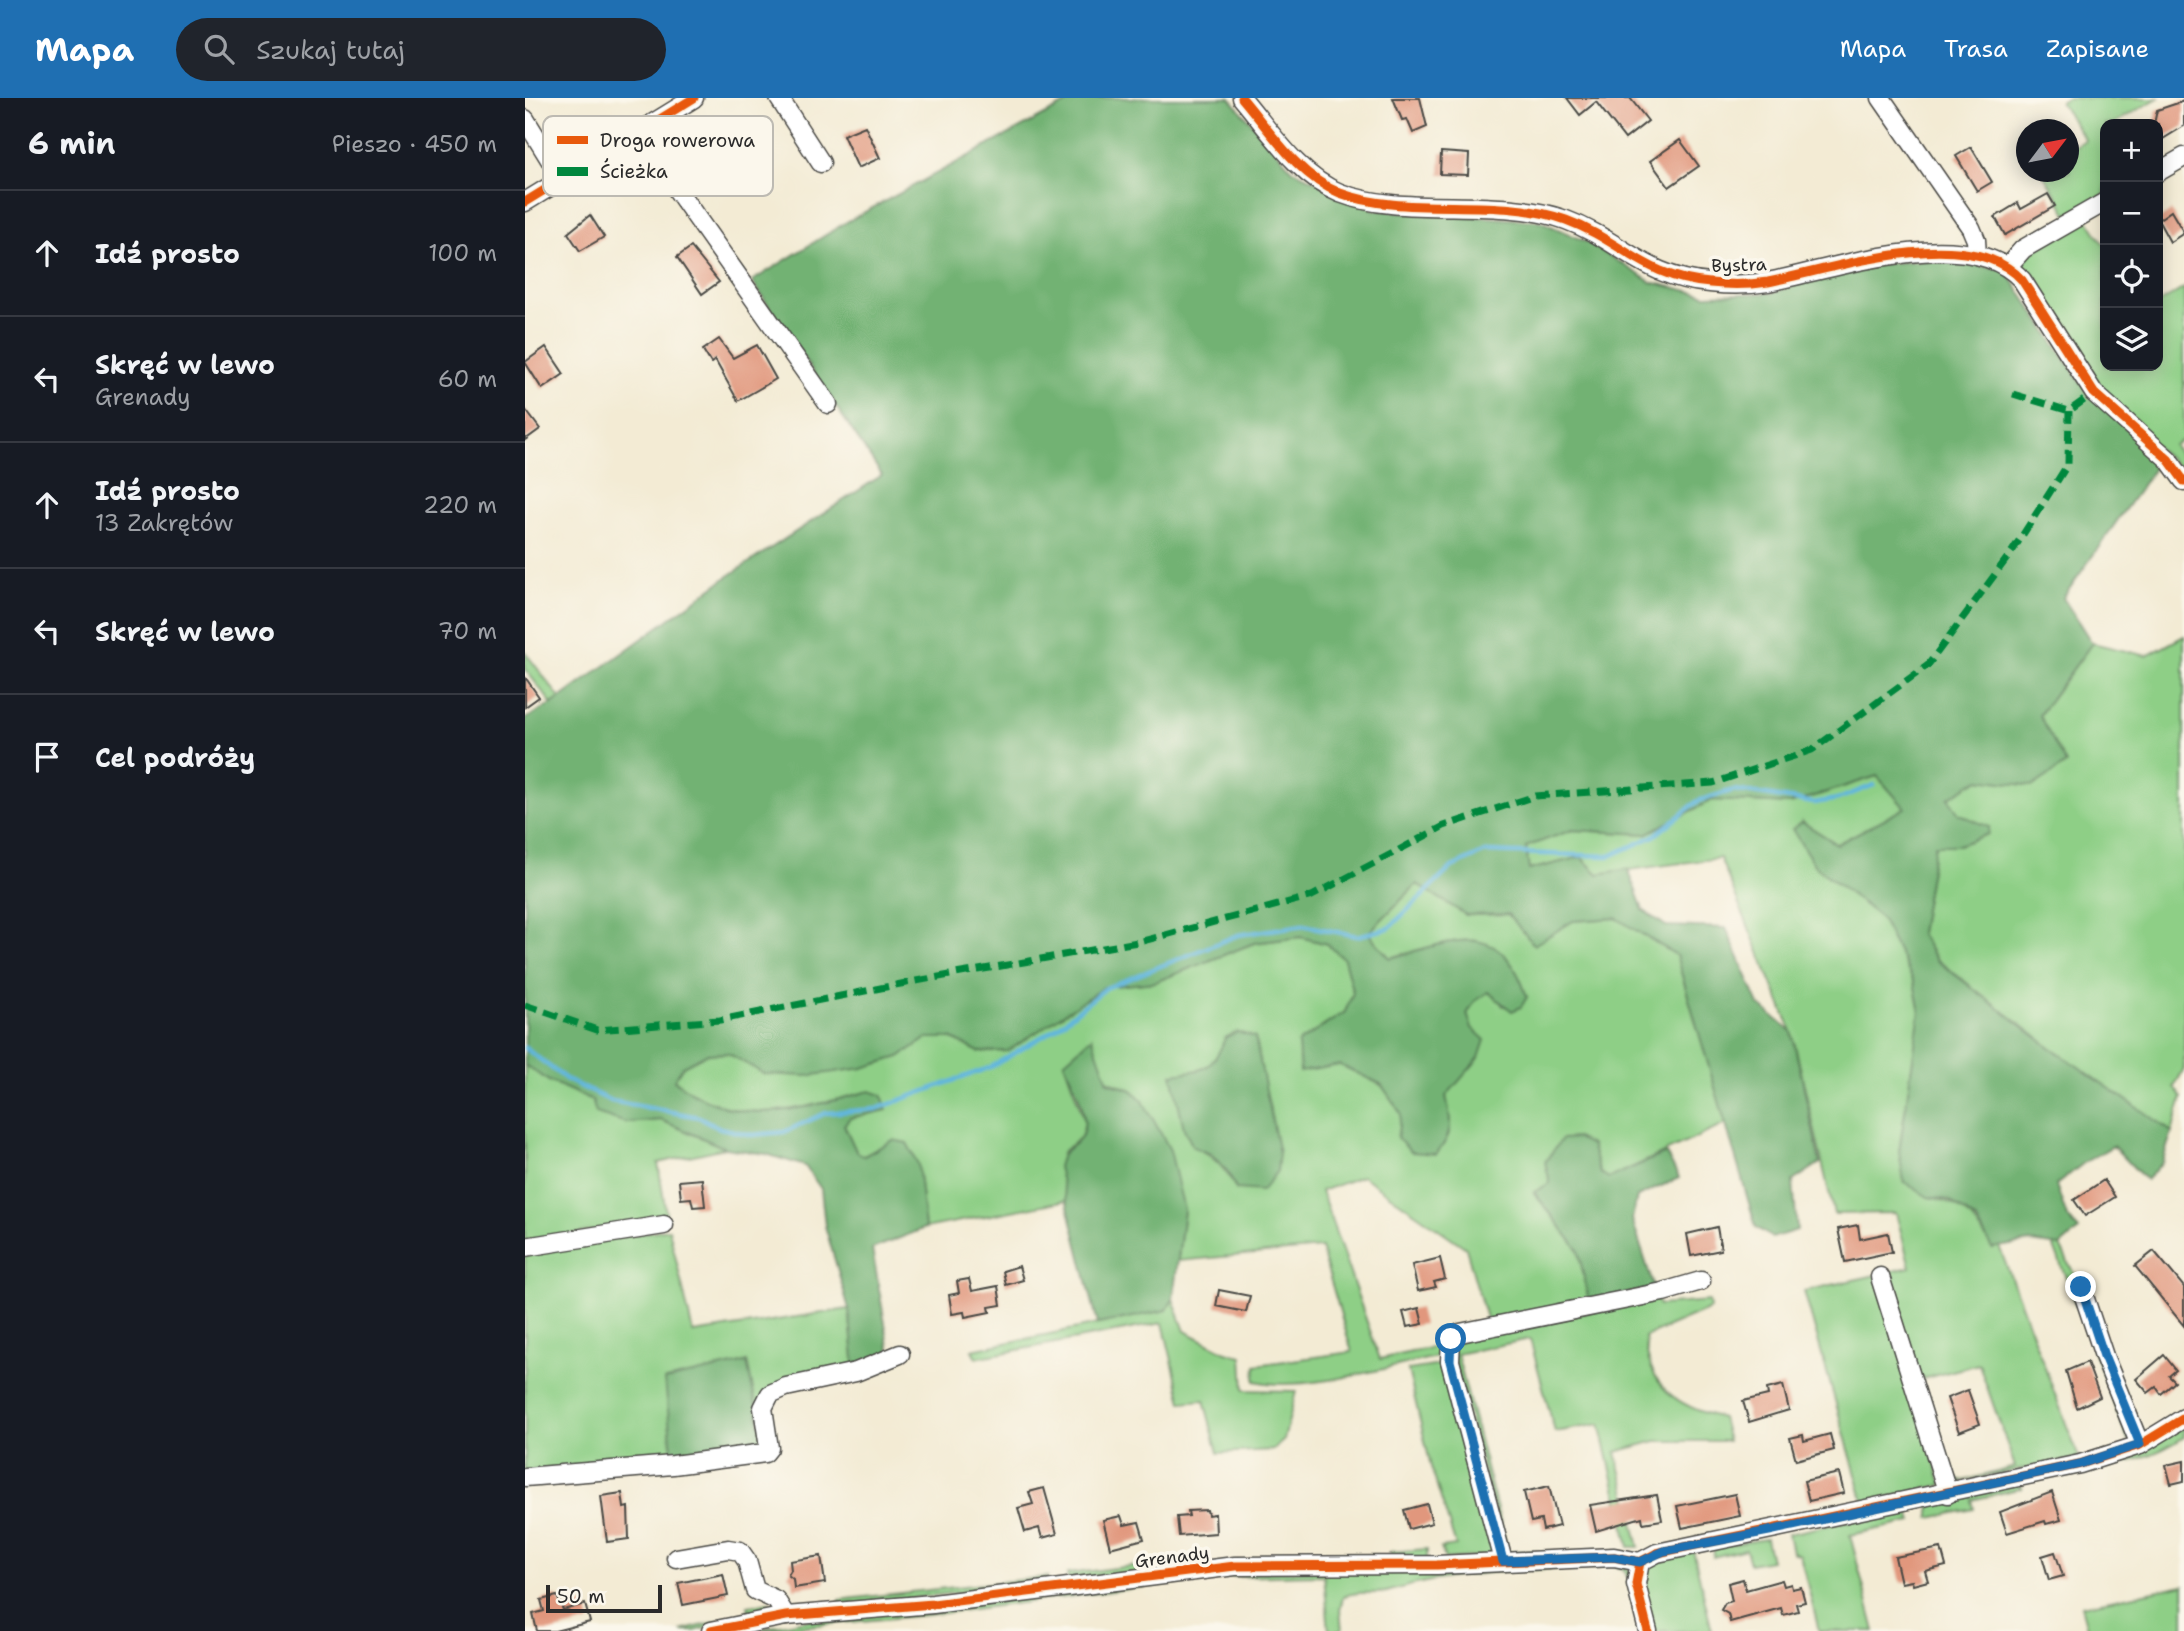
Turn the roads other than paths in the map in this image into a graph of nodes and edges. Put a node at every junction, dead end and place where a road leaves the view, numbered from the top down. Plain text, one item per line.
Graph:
1 (695, 98) edge
2 (779, 98) edge
3 (1242, 98) edge
4 (1881, 98) edge
5 (665, 116) edge
6 (525, 120) edge
7 (543, 149) edge
8 (2184, 157) edge
9 (821, 163) dead end
10 (2163, 169) edge
11 (543, 191) edge
12 (681, 196) edge
13 (525, 202) edge
14 (2100, 205) edge
15 (1977, 255) junction
16 (2008, 266) junction
17 (828, 404) dead end
18 (2184, 481) edge
19 (664, 1225) dead end
20 (525, 1247) edge
21 (1880, 1277) dead end
22 (1700, 1281) dead end
23 (2081, 1287) dead end
24 (900, 1354) dead end
25 (2184, 1418) edge
26 (2140, 1444) junction
27 (525, 1477) edge
28 (1948, 1494) junction
29 (676, 1558) dead end
30 (1503, 1561) junction
31 (1640, 1562) junction
32 (786, 1616) junction
33 (711, 1631) edge
34 (1648, 1631) edge

1 - 5 street
2 - 9 street
3 - 15 street, Bystra
4 - 15 street
6 - 7 street
8 - 10 street
11 - 13 street
12 - 17 street
14 - 16 street
15 - 16 street, Bystra
16 - 18 street
19 - 20 street
21 - 28 street
22 - 30 street
23 - 26 street
24 - 27 street
25 - 26 street
26 - 28 street
28 - 31 street
29 - 32 street
30 - 31 street, Grenady
30 - 32 street, Grenady
31 - 34 street
32 - 33 street, Grenady

